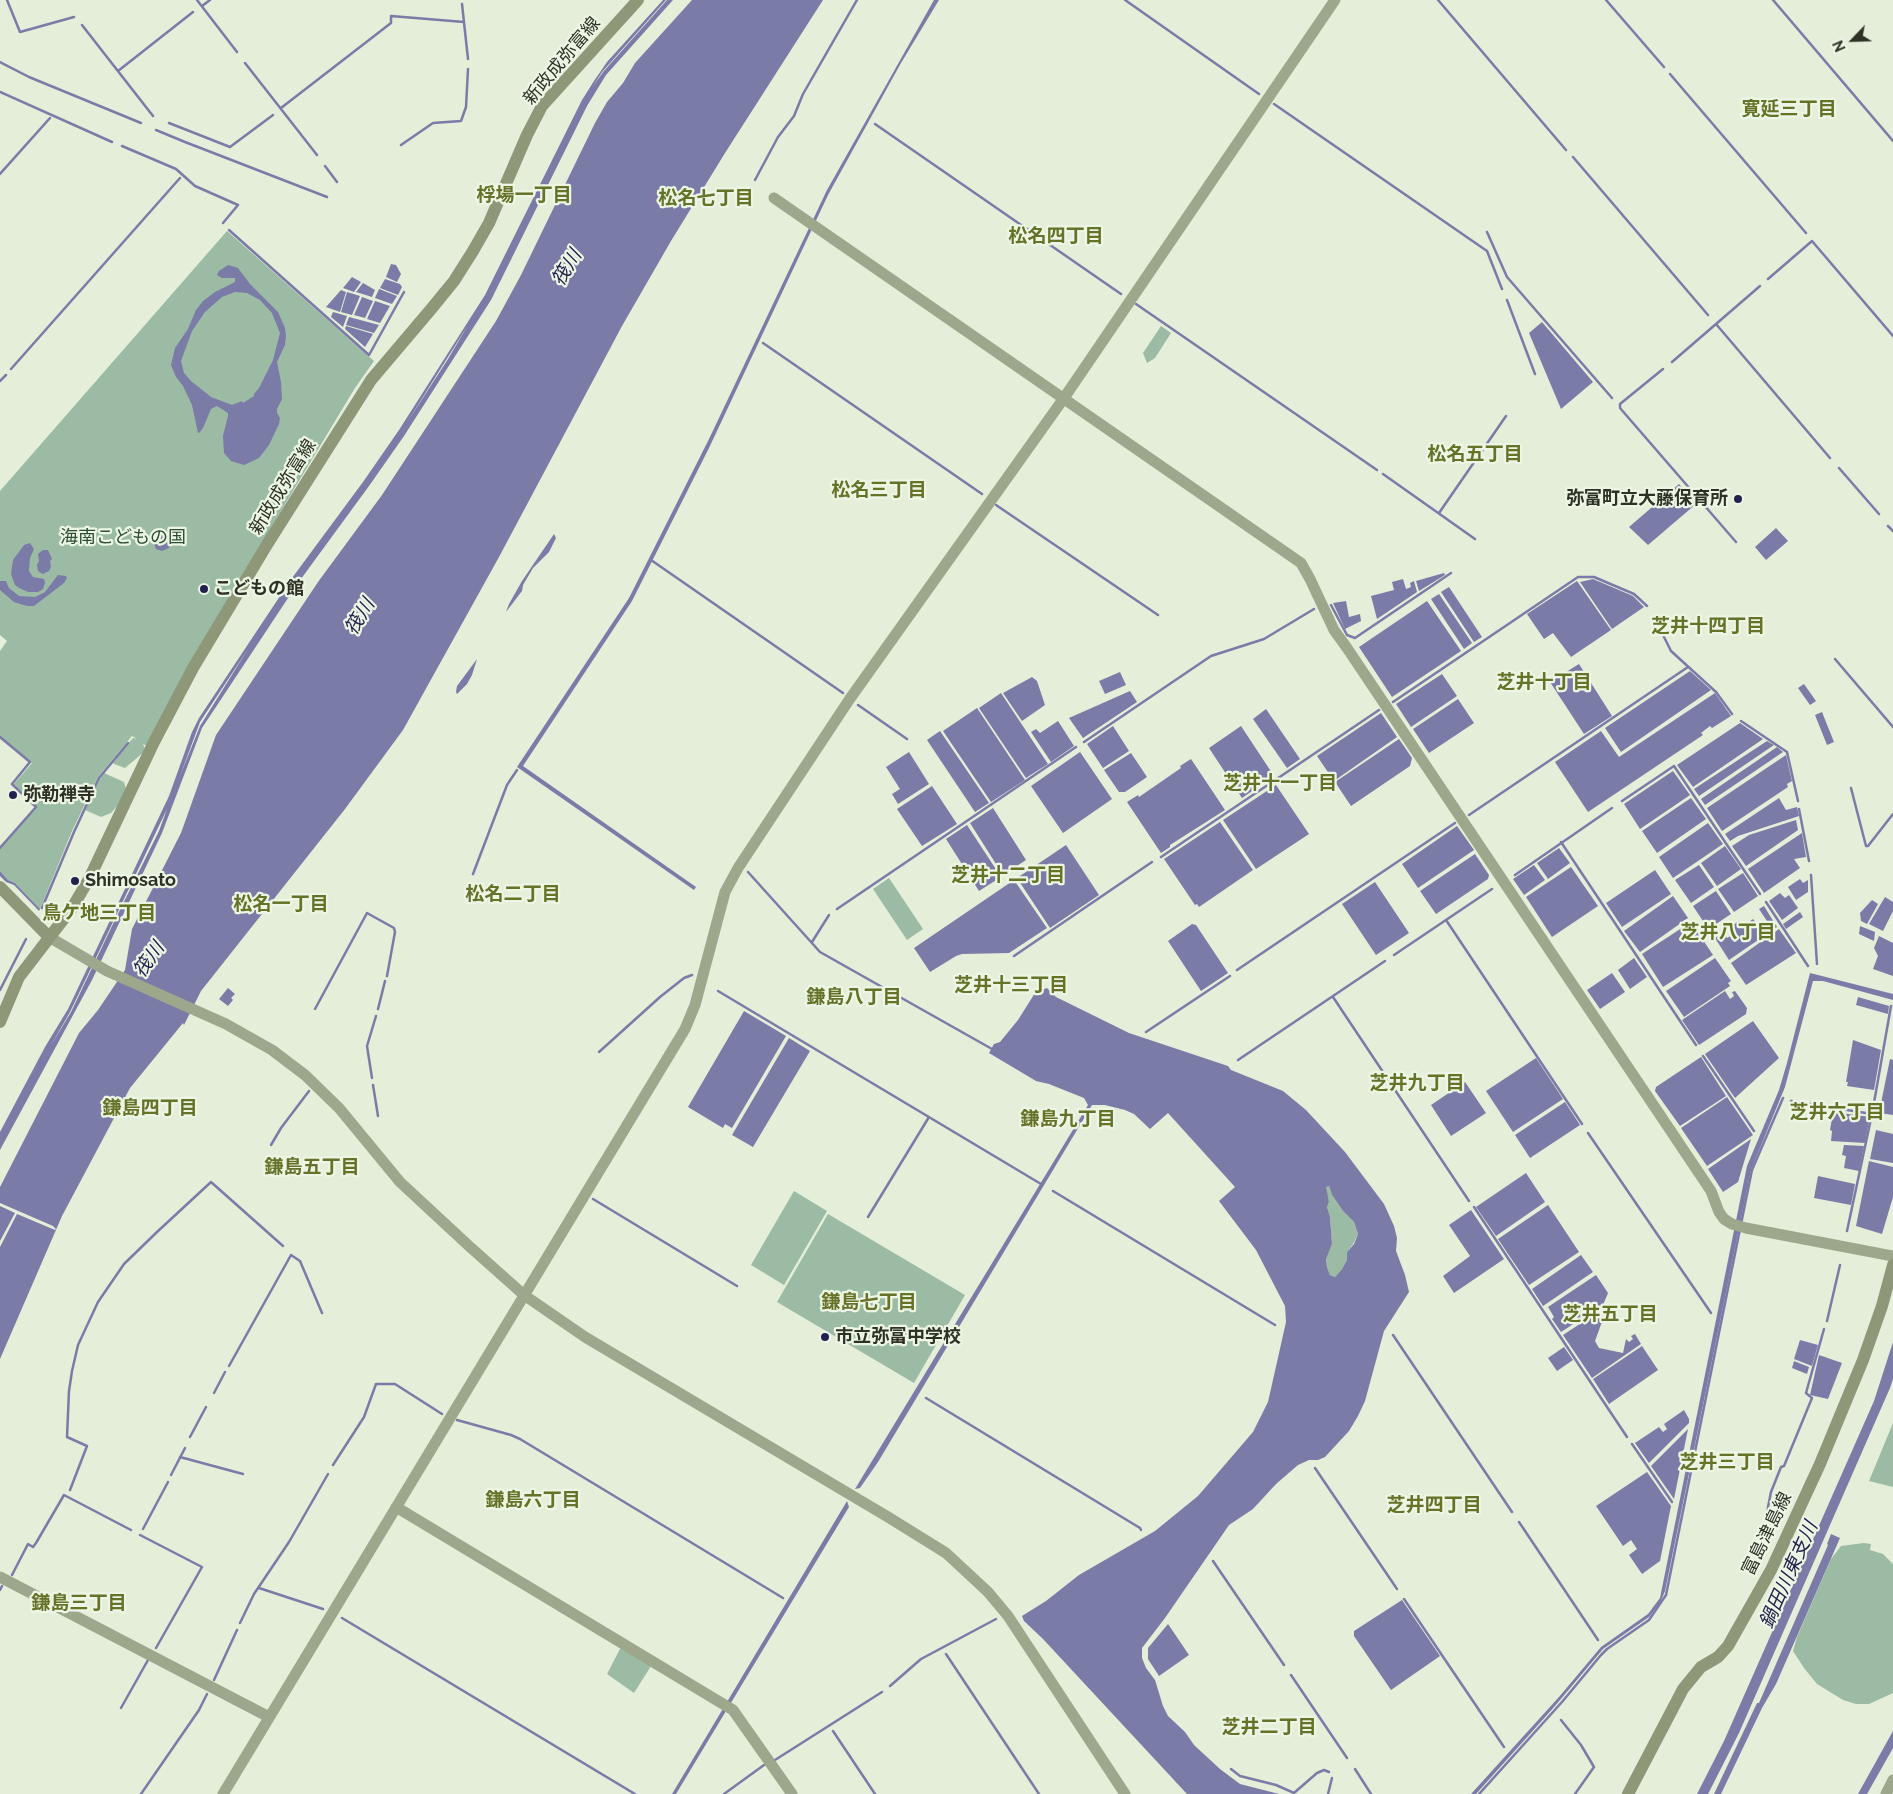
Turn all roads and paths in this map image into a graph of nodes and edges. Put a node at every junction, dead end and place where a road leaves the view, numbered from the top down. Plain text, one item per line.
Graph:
1 (638, 0) edge
2 (1335, 0) edge
3 (774, 198) dead end
4 (1064, 398) junction
5 (0, 887) edge
6 (49, 937) junction
7 (0, 1022) edge
8 (1893, 1256) edge
9 (1893, 1264) edge
10 (524, 1295) junction
11 (396, 1507) junction
12 (0, 1577) edge
13 (269, 1717) junction
14 (1893, 1780) edge
15 (223, 1794) edge
16 (792, 1794) edge
17 (1125, 1794) edge
18 (1628, 1794) edge
19 (1886, 1794) edge

1 - 6 main road, 新政成弥富線
2 - 4 street
3 - 4 street
4 - 8 street
4 - 10 street
5 - 6 main road
6 - 7 main road, 新政成弥富線
6 - 10 street
9 - 18 main road, 富島津島線
10 - 11 street
10 - 17 street
11 - 13 street
11 - 16 street
12 - 13 street
13 - 15 street
14 - 19 street

